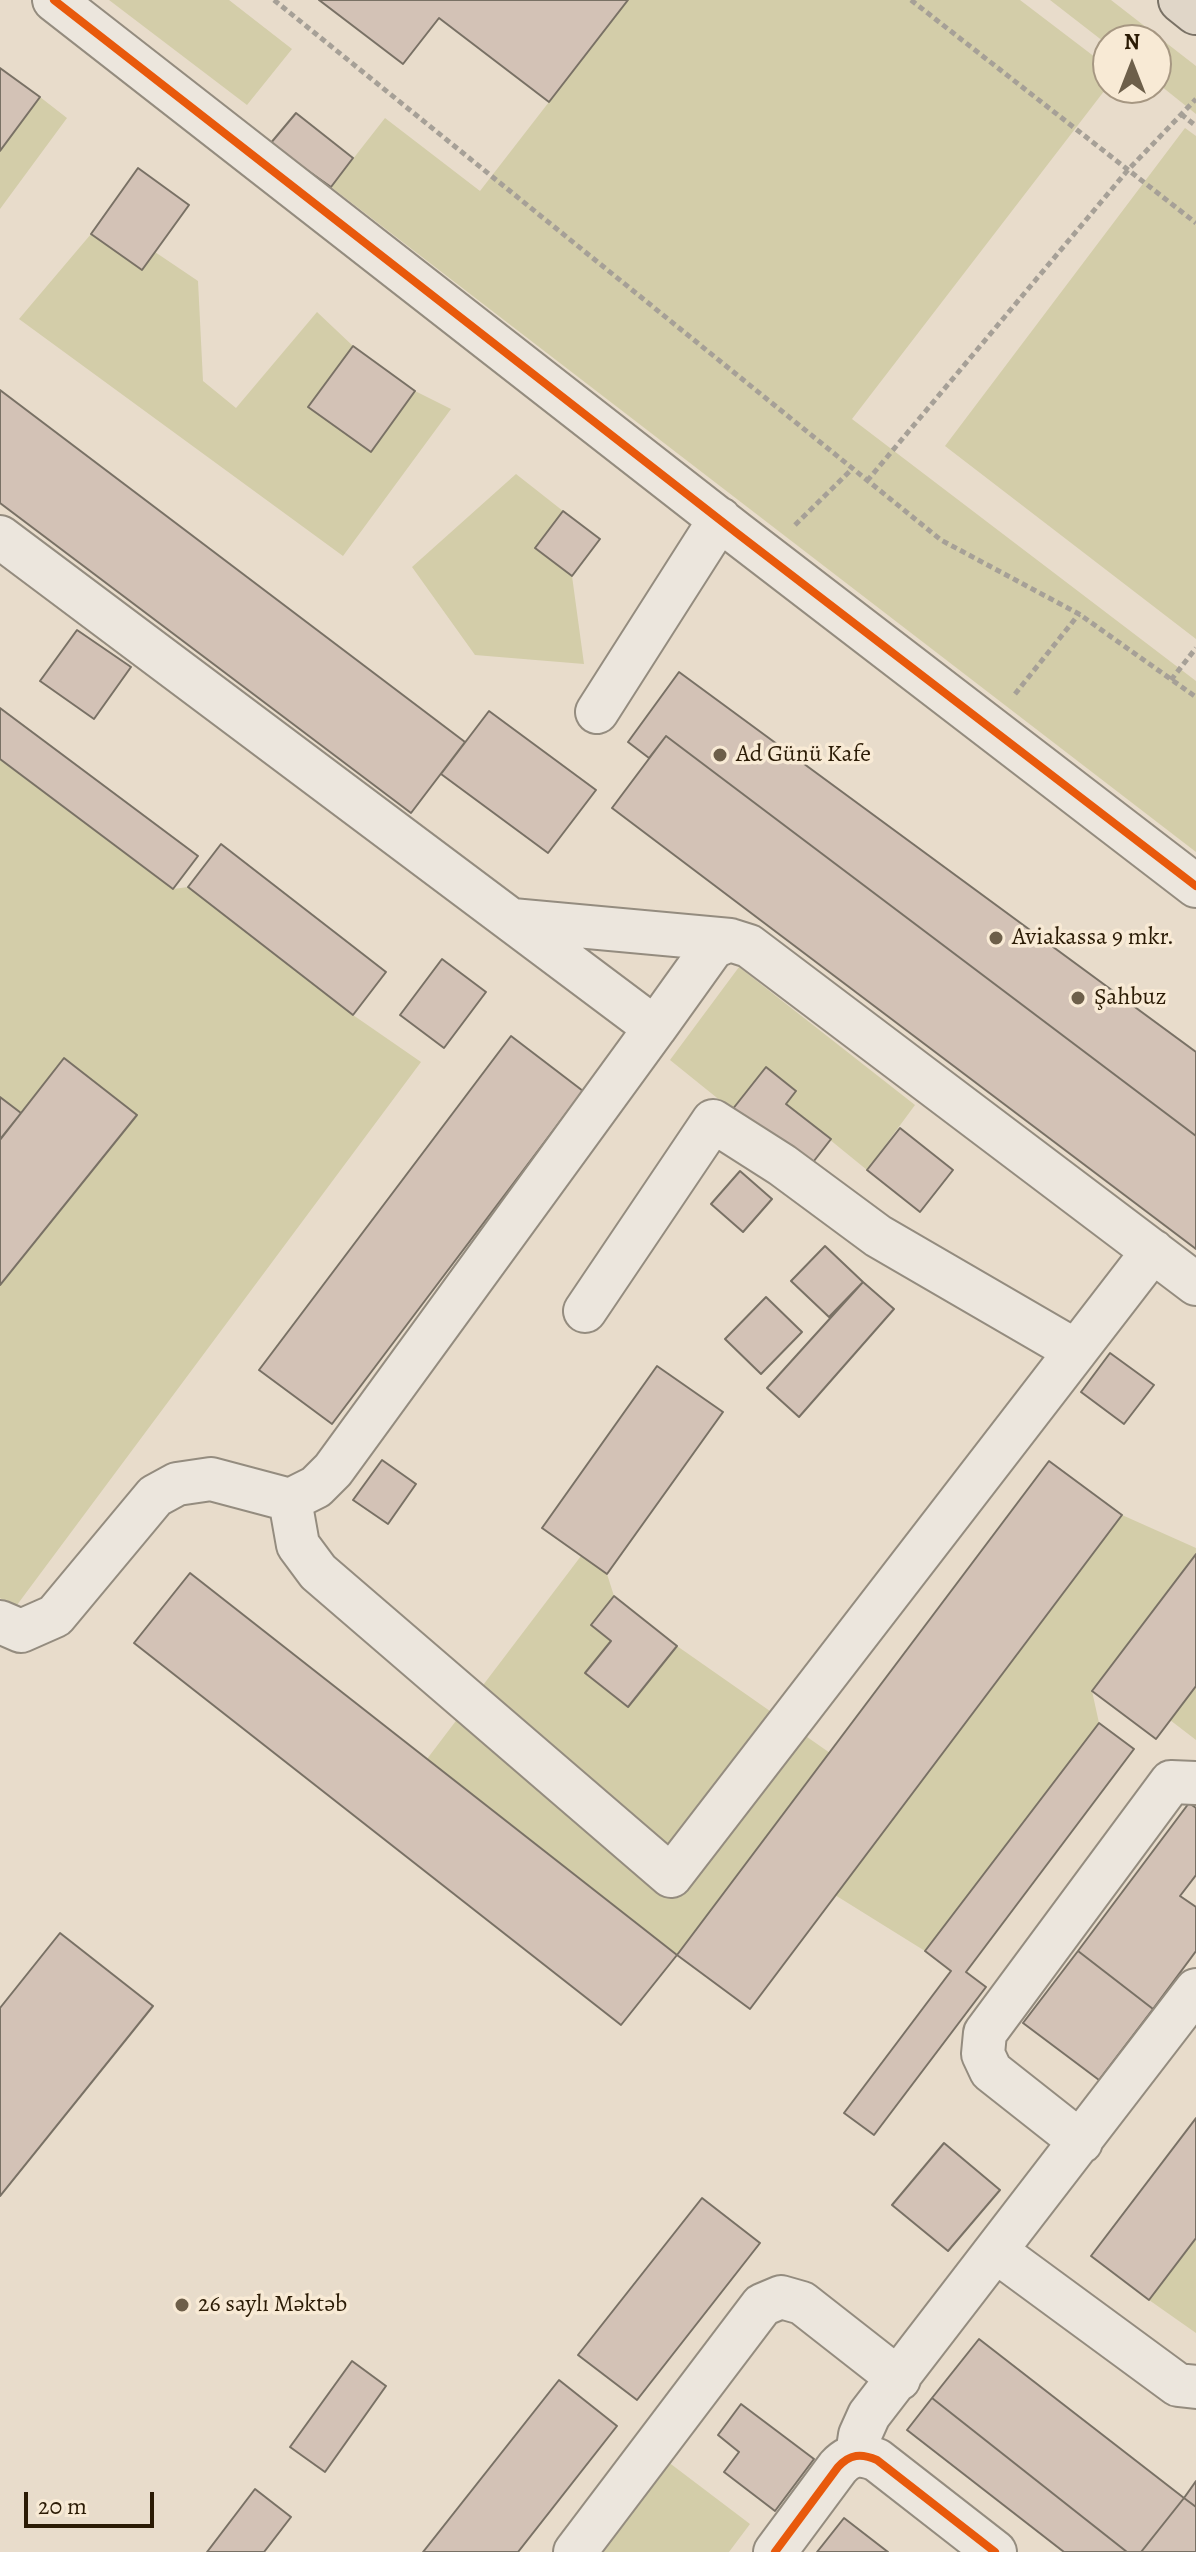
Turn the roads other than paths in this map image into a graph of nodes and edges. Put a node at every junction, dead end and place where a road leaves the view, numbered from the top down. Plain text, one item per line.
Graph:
1 (54, 0) edge
2 (1181, 0) edge
3 (1196, 12) edge
4 (720, 519) junction
5 (0, 537) edge
6 (597, 712) dead end
7 (1196, 886) edge
8 (511, 920) junction
9 (730, 940) junction
10 (655, 1028) junction
11 (1153, 1251) junction
12 (1196, 1284) edge
13 (585, 1311) dead end
14 (1076, 1351) junction
15 (290, 1500) junction
16 (0, 1622) edge
17 (1196, 1783) edge
18 (1196, 1990) edge
19 (1081, 2142) junction
20 (997, 2252) junction
21 (899, 2379) junction
22 (1196, 2387) edge
23 (857, 2455) junction
24 (575, 2552) edge
25 (775, 2552) edge
26 (995, 2552) edge

1 - 4 street
2 - 3 main road
4 - 6 street
4 - 7 street
5 - 8 street
8 - 9 street
8 - 10 street
9 - 10 street
9 - 11 street
10 - 15 street
11 - 12 street
11 - 14 street
13 - 14 street
14 - 15 street
15 - 16 street
17 - 19 street
18 - 19 street
19 - 20 street
20 - 21 street
20 - 22 street
21 - 23 street
21 - 24 street
23 - 25 street
23 - 26 street

